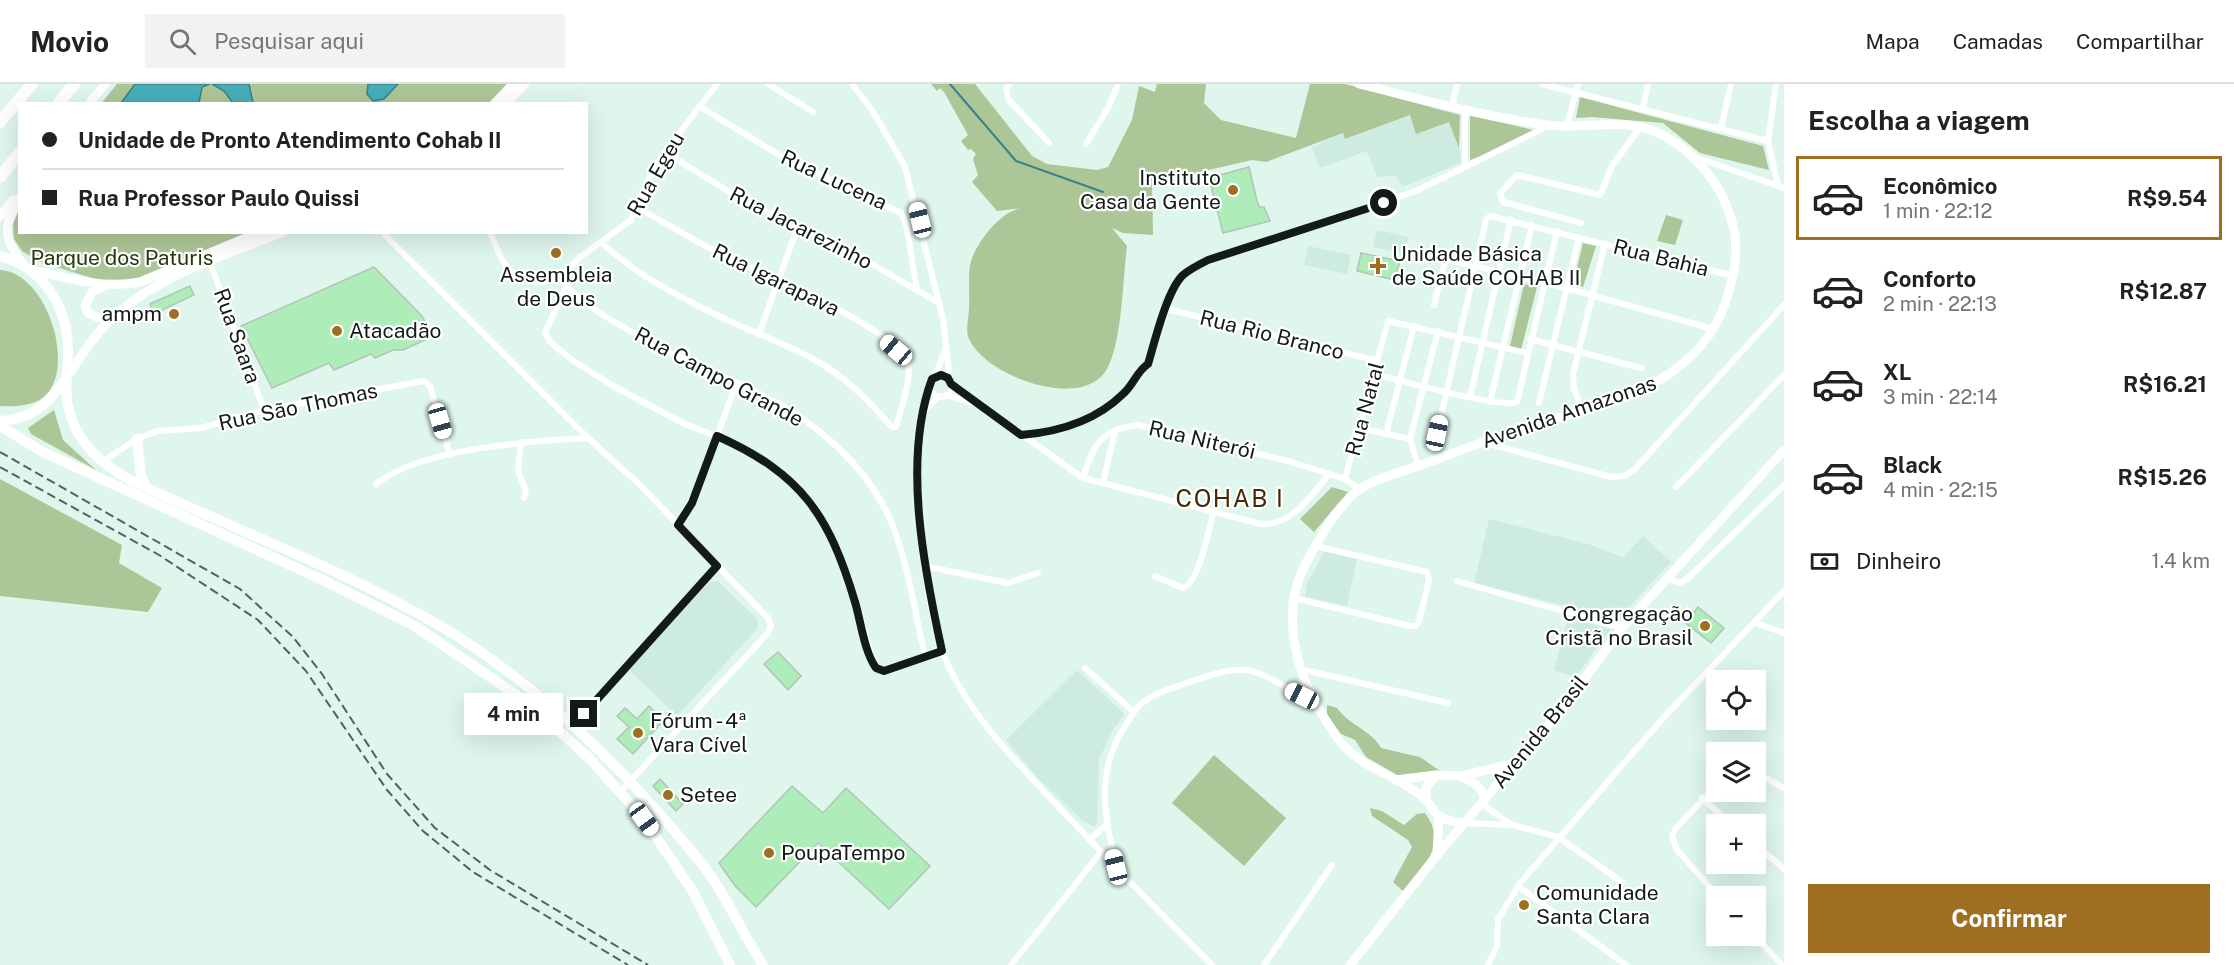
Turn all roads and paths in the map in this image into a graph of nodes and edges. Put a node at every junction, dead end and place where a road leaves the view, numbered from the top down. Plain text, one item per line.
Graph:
1 (32, 84) edge
2 (74, 84) edge
3 (105, 84) edge
4 (513, 84) edge
5 (525, 84) edge
6 (717, 84) edge
7 (768, 84) edge
8 (852, 84) edge
9 (1009, 84) edge
10 (1118, 84) edge
11 (1359, 84) edge
12 (1457, 84) edge
13 (1542, 84) edge
14 (1578, 84) edge
15 (1648, 84) edge
16 (1731, 84) edge
17 (1776, 84) edge
18 (1576, 93) junction
19 (60, 102) edge
20 (91, 102) edge
21 (496, 102) edge
22 (508, 102) edge
23 (699, 106) junction
24 (1452, 106) junction
25 (1643, 108) junction
26 (1465, 110) junction
27 (813, 112) dead end
28 (0, 122) edge
29 (1550, 126) junction
30 (1567, 126) junction
31 (1641, 126) junction
32 (1721, 127) junction
33 (1768, 141) junction
34 (1049, 143) dead end
35 (1086, 144) dead end
36 (665, 152) junction
37 (18, 154) edge
38 (1695, 157) junction
39 (1465, 166) junction
40 (0, 177) edge
41 (1781, 187) edge
42 (18, 194) edge
43 (18, 201) edge
44 (638, 208) junction
45 (0, 216) edge
46 (1511, 219) junction
47 (1581, 223) dead end
48 (1532, 225) junction
49 (798, 226) junction
50 (1557, 231) junction
51 (255, 234) edge
52 (278, 234) edge
53 (384, 234) edge
54 (491, 234) edge
55 (1579, 237) junction
56 (601, 243) junction
57 (1605, 244) junction
58 (2, 258) edge
59 (210, 262) junction
60 (1476, 265) junction
61 (29, 267) junction
62 (1498, 271) junction
63 (1734, 276) junction
64 (1519, 277) junction
65 (560, 278) junction
66 (779, 280) junction
67 (1545, 283) junction
68 (105, 286) junction
69 (566, 287) junction
70 (1566, 288) junction
71 (917, 290) junction
72 (1592, 295) junction
73 (939, 303) junction
74 (1434, 305) dead end
75 (1784, 305) edge
76 (1167, 309) junction
77 (119, 312) junction
78 (1414, 326) junction
79 (1713, 329) junction
80 (1438, 331) junction
81 (759, 334) junction
82 (1459, 336) junction
83 (1530, 339) junction
84 (1481, 342) junction
85 (948, 344) junction
86 (1553, 345) junction
87 (1502, 348) junction
88 (1577, 350) junction
89 (1527, 353) junction
90 (1378, 361) junction
91 (1641, 368) dead end
92 (1374, 374) junction
93 (1784, 375) edge
94 (935, 377) junction
95 (65, 379) junction
96 (1400, 381) junction
97 (951, 382) junction
98 (736, 384) junction
99 (930, 386) junction
100 (1425, 386) junction
101 (1447, 390) junction
102 (942, 396) junction
103 (1470, 397) junction
104 (1490, 402) junction
105 (1539, 403) dead end
106 (978, 404) junction
107 (264, 410) junction
108 (1583, 410) junction
109 (922, 414) junction
110 (0, 421) edge
111 (0, 426) edge
112 (1359, 428) junction
113 (1115, 431) junction
114 (1437, 433) dead end
115 (1386, 434) junction
116 (1021, 435) junction
117 (717, 436) junction
118 (137, 439) junction
119 (1410, 439) junction
120 (591, 440) junction
121 (521, 442) junction
122 (1481, 442) junction
123 (1784, 450) edge
124 (450, 455) junction
125 (101, 462) junction
126 (1418, 466) junction
127 (1328, 475) junction
128 (1083, 478) junction
129 (1345, 478) junction
130 (1103, 483) junction
131 (376, 484) dead end
132 (1784, 485) edge
133 (146, 487) junction
134 (1676, 487) dead end
135 (1360, 489) junction
136 (524, 498) dead end
137 (1214, 511) junction
138 (678, 525) junction
139 (1316, 546) junction
140 (717, 566) junction
141 (924, 566) junction
142 (1038, 573) dead end
143 (1155, 576) dead end
144 (1666, 579) junction
145 (1457, 581) dead end
146 (1784, 591) edge
147 (1294, 598) junction
148 (1756, 623) junction
149 (1622, 628) junction
150 (1784, 633) edge
151 (942, 651) junction
152 (925, 656) junction
153 (1085, 668) dead end
154 (1300, 669) junction
155 (1314, 702) junction
156 (1448, 703) dead end
157 (1134, 712) junction
158 (573, 727) junction
159 (1516, 763) junction
160 (1436, 775) junction
161 (1461, 776) junction
162 (1766, 778) edge
163 (1395, 780) junction
164 (630, 782) junction
165 (1784, 789) edge
166 (620, 792) junction
167 (1706, 795) edge
168 (1702, 798) junction
169 (1426, 800) junction
170 (1484, 802) junction
171 (1720, 814) edge
172 (1439, 816) junction
173 (1465, 823) junction
174 (1106, 825) junction
175 (1513, 825) junction
176 (1558, 837) junction
177 (1089, 840) junction
178 (1101, 852) junction
179 (1766, 853) edge
180 (1437, 855) junction
181 (1332, 865) dead end
182 (1116, 867) junction
183 (1784, 869) edge
184 (1622, 882) dead end
185 (1518, 886) junction
186 (1710, 886) edge
187 (747, 941) junction
188 (1764, 946) edge
189 (730, 965) edge
190 (759, 965) edge
191 (763, 965) edge
192 (1011, 965) edge
193 (1212, 965) edge
194 (1264, 965) edge
195 (1350, 965) edge
196 (1488, 965) edge
197 (1626, 965) edge
198 (1782, 965) edge

1 - 28 highway
2 - 19 highway
3 - 20 main road
4 - 21 main road
5 - 22 main road
6 - 23 street, Rua Egeu
7 - 27 street
8 - 73 street
9 - 34 street
10 - 35 street
11 - 24 main road, Avenida Amazonas
12 - 24 street
13 - 18 street
14 - 18 street
15 - 25 street
16 - 32 street
17 - 33 street
18 - 25 street
18 - 30 street
23 - 36 street, Rua Egeu
23 - 71 street, Rua Lucena
24 - 26 main road, Avenida Amazonas
25 - 32 street
26 - 29 main road, Avenida Amazonas
26 - 39 street
29 - 30 main road, Avenida Amazonas
29 - 39 street
30 - 31 main road, Avenida Amazonas
31 - 38 main road, Avenida Amazonas
31 - 47 street
32 - 33 street
33 - 41 street
36 - 44 street, Rua Egeu
36 - 49 street, Rua Jacarezinho
37 - 40 highway
38 - 41 street, Avenida Amazonas
38 - 63 main road, Avenida Amazonas
39 - 76 street
42 - 45 main road
43 - 61 main road
44 - 56 street, Rua Egeu
44 - 66 street, Rua Igarapava
46 - 48 street, Rua Bahia
46 - 60 street, Rua Bahia
46 - 62 street
48 - 50 street, Rua Bahia
48 - 64 street
49 - 66 street
49 - 71 street, Rua Jacarezinho
50 - 55 street, Rua Bahia
50 - 67 street
51 - 68 main road
52 - 59 main road
53 - 120 street
54 - 65 street
55 - 57 street, Rua Bahia
55 - 70 street
56 - 65 street, Rua Egeu
56 - 81 street
57 - 63 street, Rua Bahia
57 - 72 street
58 - 61 main road
59 - 77 main road
59 - 107 street, Rua Saara
60 - 62 street
60 - 74 street
60 - 82 street
61 - 68 main road
61 - 95 main road
62 - 64 street
62 - 84 street
63 - 79 main road, Avenida Amazonas
64 - 67 street
64 - 87 street
65 - 69 street, Rua Campo Grande
66 - 81 street
66 - 81 street, Rua Igarapava
67 - 70 street
67 - 83 street
68 - 77 main road
69 - 98 street, Rua Campo Grande
69 - 117 street
70 - 72 street
70 - 86 street
71 - 73 street, Rua Jacarezinho
72 - 79 street
72 - 88 street
73 - 85 street
75 - 122 street
76 - 90 street, Rua Rio Branco
76 - 116 street
77 - 95 main road
78 - 80 street
78 - 90 street, Rua Natal
78 - 96 street
79 - 108 main road, Avenida Amazonas
80 - 82 street
80 - 100 street
82 - 84 street
82 - 101 street
83 - 86 street
83 - 89 street
84 - 87 street
84 - 103 street
85 - 94 street
85 - 97 street
86 - 88 street
86 - 105 street
87 - 89 street
87 - 104 street
88 - 91 street
88 - 108 street
89 - 104 street
90 - 92 street, Rua Natal
92 - 96 street
92 - 112 street, Rua Natal
93 - 134 street
94 - 97 street
94 - 99 street
95 - 110 main road
95 - 125 main road
96 - 100 street
96 - 115 street
97 - 102 street
97 - 106 street
98 - 117 street
98 - 152 street, Rua Campo Grande
99 - 102 street
99 - 109 street
100 - 101 street
100 - 119 street
101 - 103 street
101 - 114 street
102 - 106 street
102 - 109 street
103 - 104 street
106 - 116 street
107 - 118 street, Rua São Thomas
107 - 124 street, Rua São Thomas
108 - 122 main road, Avenida Amazonas
109 - 141 street
111 - 166 main road
112 - 115 street
112 - 129 street, Rua Natal
113 - 127 street, Rua Niterói
113 - 128 street
113 - 130 street
115 - 119 street
116 - 128 street
117 - 138 street
117 - 152 street
118 - 125 street, Rua São Thomas
118 - 133 main road
119 - 126 street
120 - 121 street
120 - 138 street
121 - 124 street
121 - 136 street
122 - 126 main road, Avenida Amazonas
123 - 144 main road, Avenida Brasil
124 - 131 street
125 - 133 main road
126 - 135 main road, Avenida Amazonas
127 - 129 street, Rua Niterói
127 - 137 street
128 - 130 street
129 - 135 street, Rua Natal
130 - 137 street
132 - 144 street
133 - 158 main road
135 - 139 main road
137 - 143 street
138 - 140 street
139 - 147 main road
139 - 147 street
140 - 158 street
140 - 164 street
141 - 142 street
141 - 151 street
144 - 149 main road, Avenida Brasil
145 - 149 street
146 - 148 street
147 - 154 main road
148 - 150 street
148 - 176 street
149 - 159 main road, Avenida Brasil
151 - 152 street
151 - 177 street
153 - 157 street
154 - 155 main road
154 - 156 street
155 - 157 street
155 - 163 main road
157 - 174 street
158 - 164 main road
159 - 161 main road
159 - 170 main road, Avenida Brasil
160 - 161 main road
160 - 163 main road
160 - 169 main road
161 - 170 main road
162 - 165 street
163 - 169 main road
164 - 166 street
164 - 187 main road
166 - 189 main road
167 - 168 street
168 - 171 street
168 - 186 street
169 - 172 main road
170 - 173 main road, Avenida Brasil
170 - 175 street
172 - 173 main road
172 - 180 main road
173 - 175 street
173 - 180 main road, Avenida Brasil
174 - 177 street
174 - 182 street
175 - 176 street
176 - 184 street
176 - 185 street
177 - 178 street
178 - 182 street
178 - 192 street
179 - 183 street
180 - 195 main road, Avenida Brasil
181 - 194 street
182 - 193 street
185 - 196 street
185 - 197 street
187 - 190 main road
187 - 191 main road
188 - 198 street

